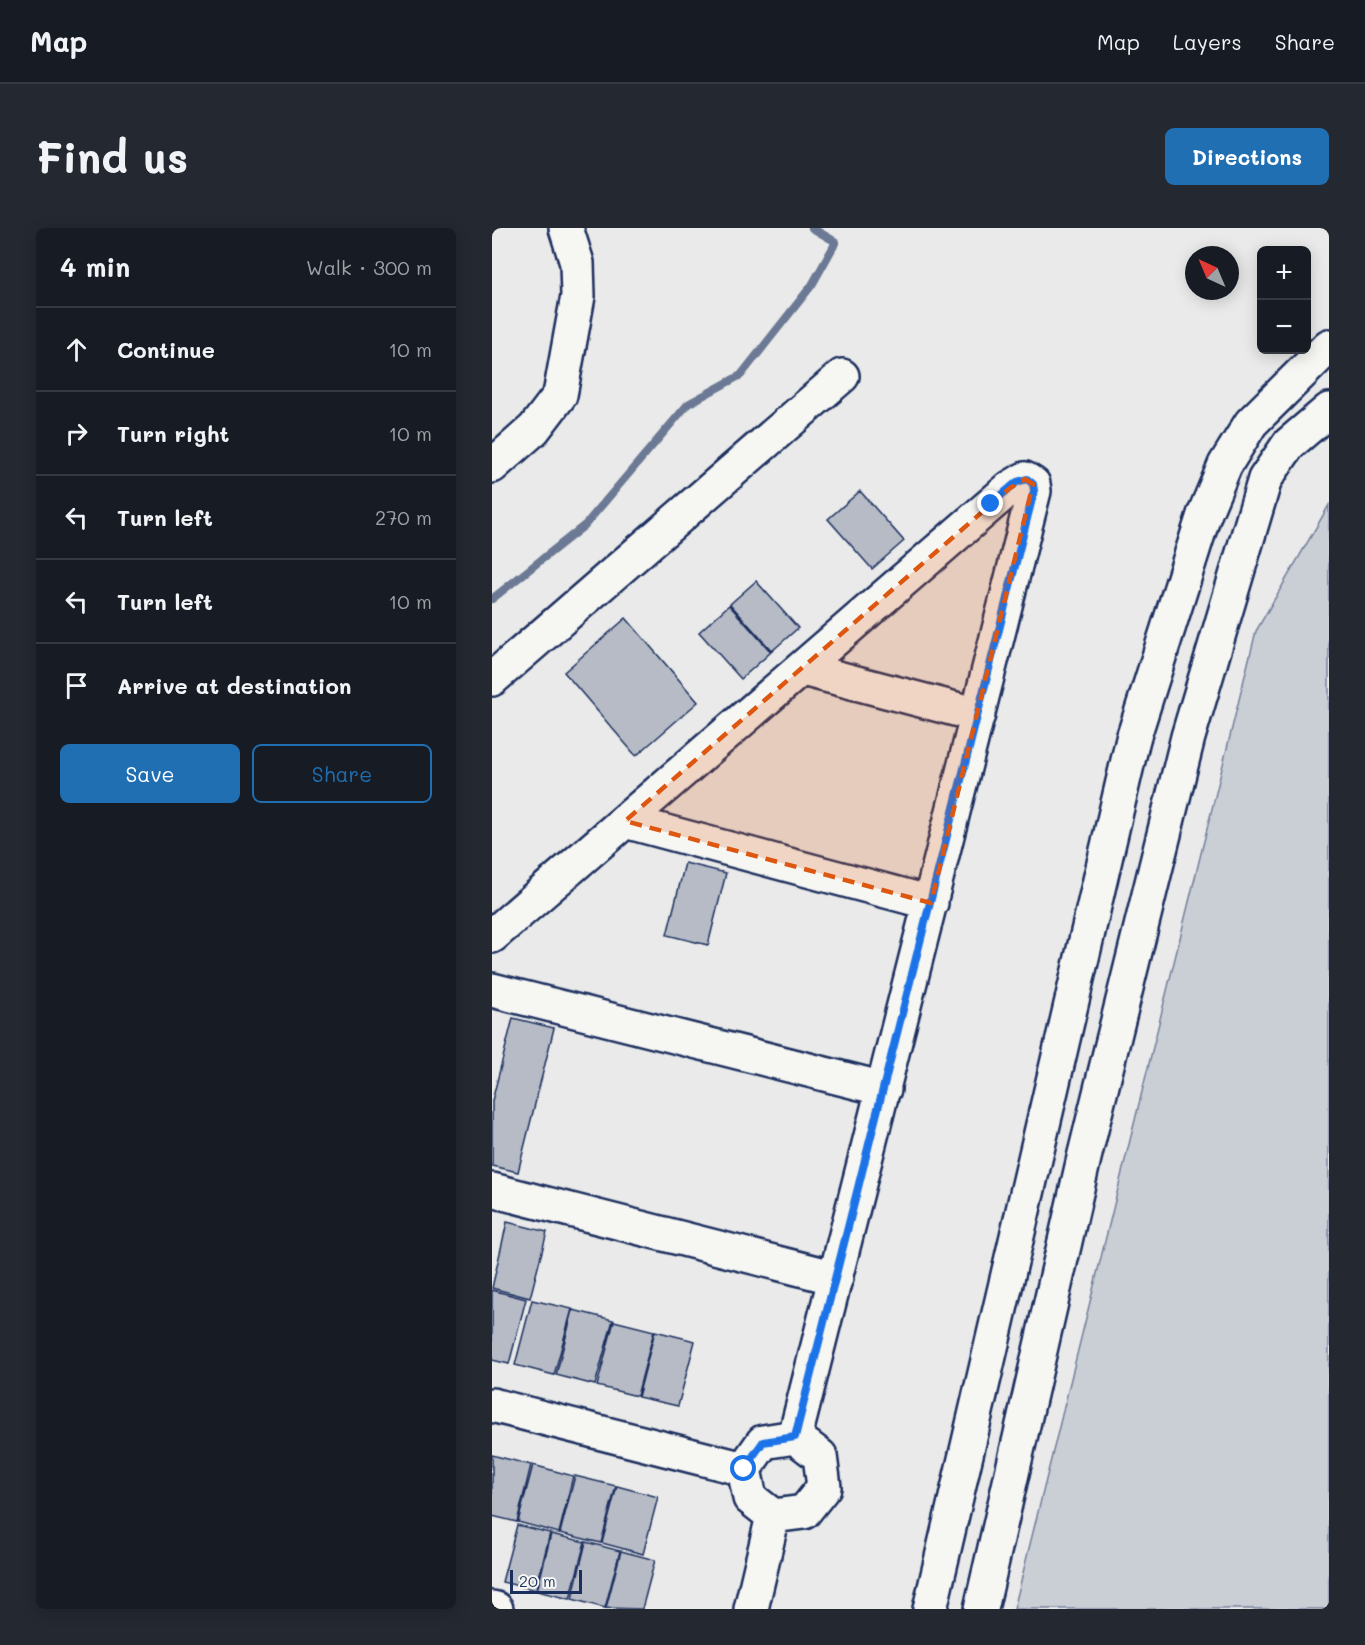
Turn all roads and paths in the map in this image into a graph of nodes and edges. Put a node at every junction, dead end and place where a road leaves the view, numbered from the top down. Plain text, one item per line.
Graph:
1 (566, 228) edge
2 (1329, 346) edge
3 (842, 376) dead end
4 (1329, 410) edge
5 (492, 466) edge
6 (802, 669) junction
7 (492, 679) edge
8 (978, 715) junction
9 (625, 821) junction
10 (931, 903) junction
11 (492, 936) edge
12 (492, 990) edge
13 (884, 1089) junction
14 (492, 1190) edge
15 (836, 1278) junction
16 (492, 1405) edge
17 (795, 1437) junction
18 (744, 1469) junction
19 (774, 1516) junction
20 (751, 1609) edge
21 (930, 1609) edge
22 (981, 1609) edge

1 - 5 street
2 - 21 street
3 - 7 street
4 - 22 street
6 - 8 street
6 - 8 street
6 - 9 street
8 - 10 street
9 - 10 street
9 - 11 street
10 - 13 street
12 - 13 street
13 - 15 street
14 - 15 street
15 - 17 street
16 - 18 street
17 - 18 street
17 - 19 street
18 - 19 street
19 - 20 street

